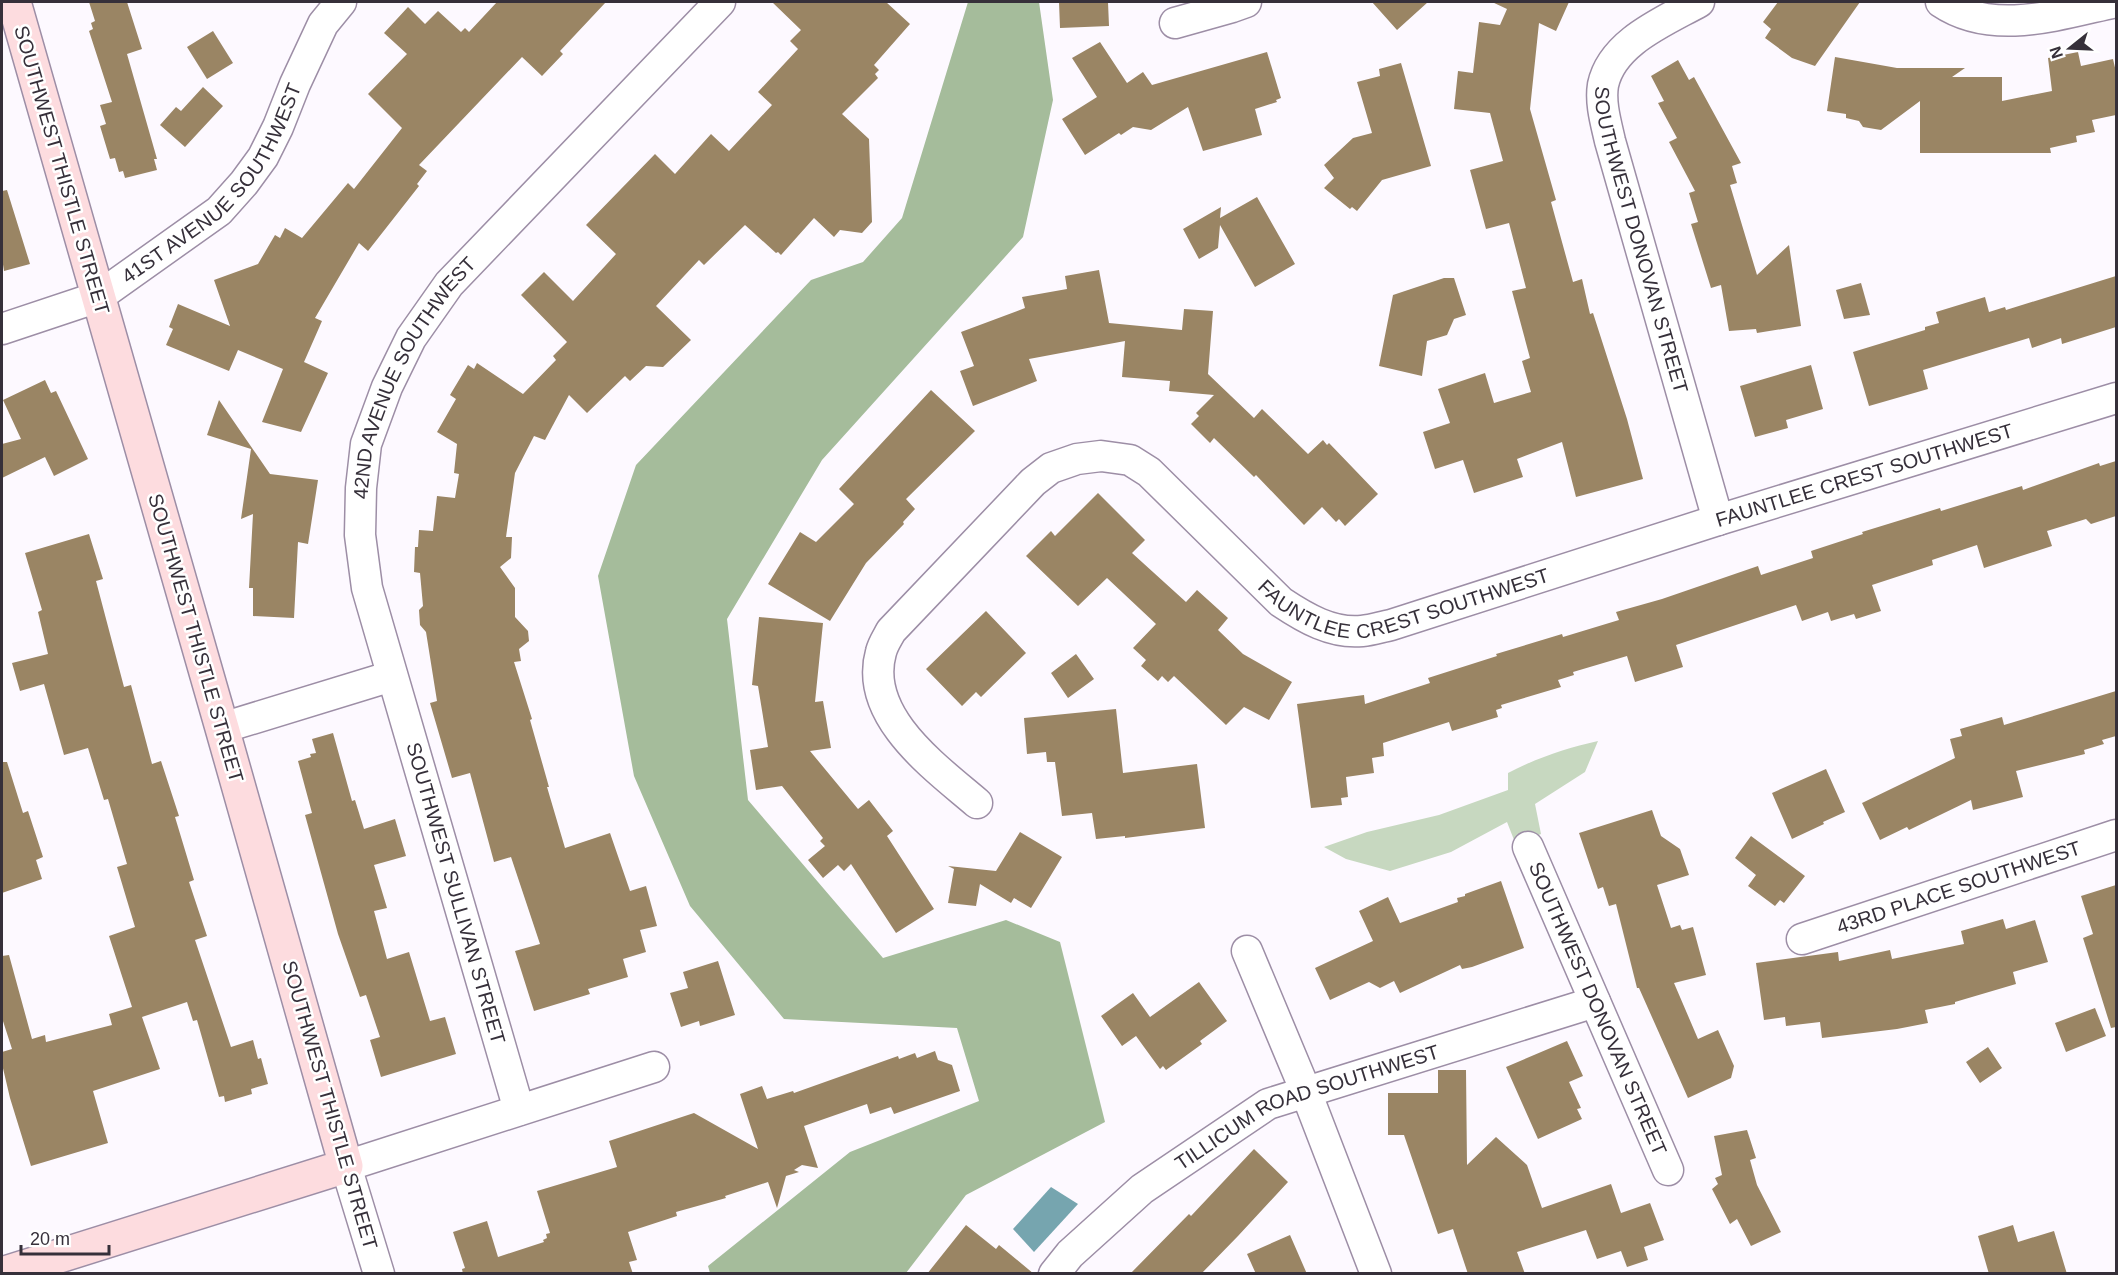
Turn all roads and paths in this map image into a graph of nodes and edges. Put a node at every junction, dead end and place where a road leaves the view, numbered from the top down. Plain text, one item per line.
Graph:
1 (14, 2) edge
2 (341, 2) edge
3 (720, 2) edge
4 (1246, 2) edge
5 (1700, 2) edge
6 (1941, 2) edge
7 (2116, 2) edge
8 (1175, 23) dead end
9 (99, 297) junction
10 (2, 329) edge
11 (2116, 398) edge
12 (1718, 520) junction
13 (392, 676) junction
14 (222, 728) junction
15 (977, 803) dead end
16 (2116, 835) edge
17 (1528, 847) dead end
18 (1802, 939) dead end
19 (1247, 951) dead end
20 (1595, 1002) junction
21 (654, 1067) dead end
22 (1306, 1092) junction
23 (519, 1110) junction
24 (345, 1166) junction
25 (1668, 1170) dead end
26 (2, 1274) edge
27 (379, 1274) edge
28 (1054, 1274) edge
29 (1376, 1274) edge

1 - 9 main road, SOUTHWEST THISTLE STREET
2 - 9 street, 41ST AVENUE SOUTHWEST
3 - 13 street, 42ND AVENUE SOUTHWEST
4 - 8 street
5 - 12 street, SOUTHWEST DONOVAN STREET
6 - 7 street
9 - 10 street, 41ST AVENUE SOUTHWEST
9 - 14 main road, SOUTHWEST THISTLE STREET
11 - 12 street, FAUNTLEE CREST SOUTHWEST
12 - 15 street, FAUNTLEE CREST SOUTHWEST
13 - 14 street
13 - 23 street, SOUTHWEST SULLIVAN STREET
14 - 24 main road, SOUTHWEST THISTLE STREET
16 - 18 street, 43RD PLACE SOUTHWEST
17 - 20 street, SOUTHWEST DONOVAN STREET
19 - 22 street
20 - 22 street, TILLICUM ROAD SOUTHWEST
20 - 25 street, SOUTHWEST DONOVAN STREET
21 - 23 street
22 - 28 street, TILLICUM ROAD SOUTHWEST
22 - 29 street
23 - 24 street
24 - 26 main road
24 - 27 street, SOUTHWEST THISTLE STREET

